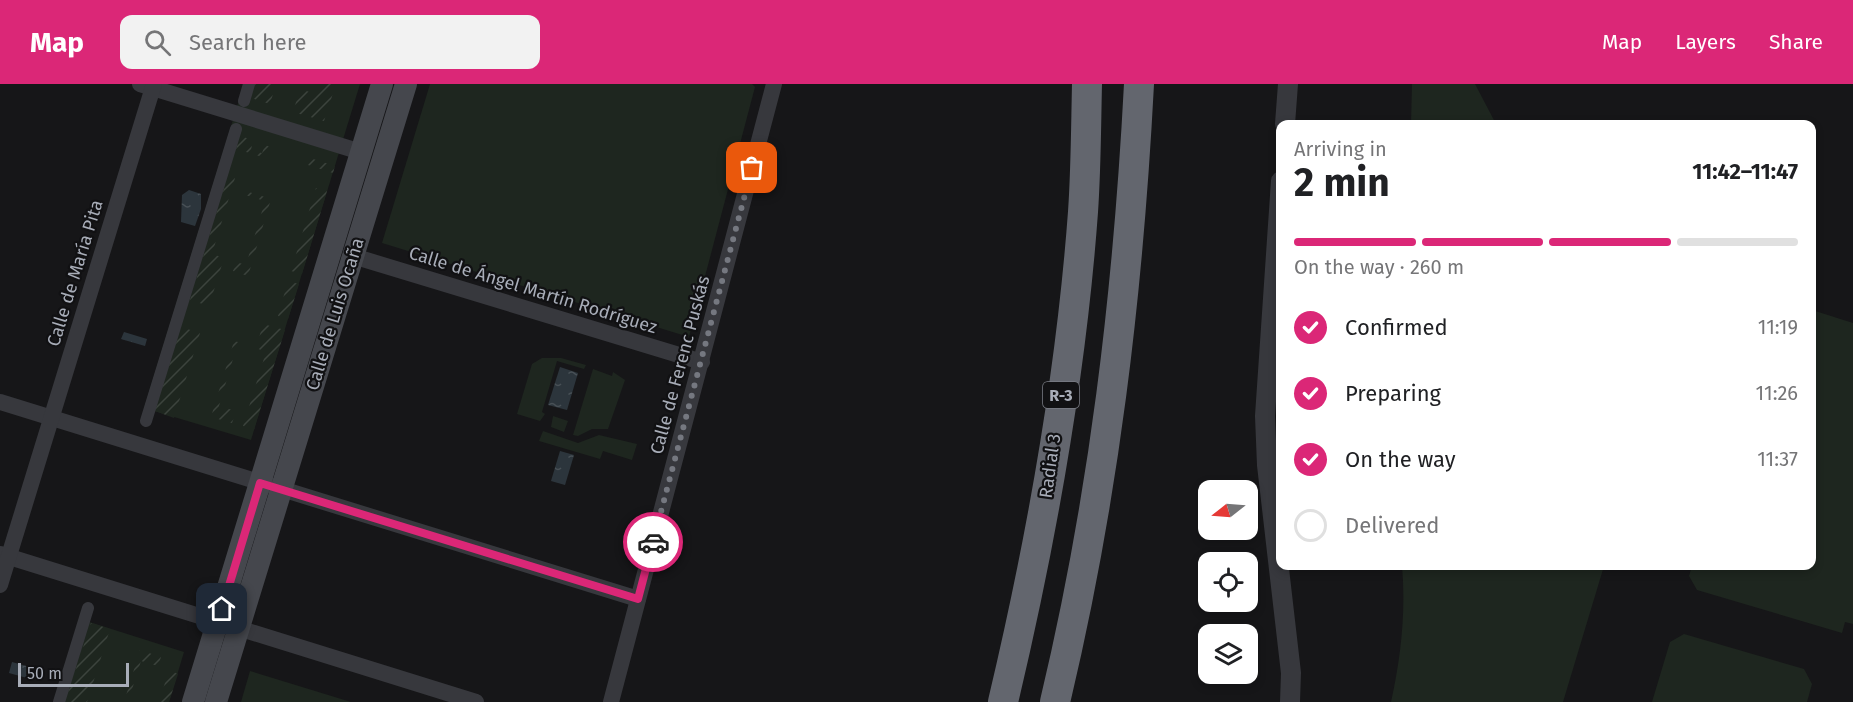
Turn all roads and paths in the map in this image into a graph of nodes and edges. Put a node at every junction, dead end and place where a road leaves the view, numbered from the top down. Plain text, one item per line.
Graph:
1 (249, 84) edge
2 (382, 84) edge
3 (406, 84) edge
4 (774, 84) edge
5 (1087, 84) edge
6 (1139, 84) edge
7 (1288, 84) edge
8 (149, 85) edge
9 (244, 101) dead end
10 (1285, 120) edge
11 (236, 129) dead end
12 (361, 152) junction
13 (1276, 255) edge
14 (353, 256) junction
15 (702, 362) junction
16 (0, 402) edge
17 (50, 418) junction
18 (146, 421) dead end
19 (271, 486) junction
20 (1276, 543) edge
21 (4, 555) edge
22 (1279, 570) edge
23 (0, 585) edge
24 (638, 599) junction
25 (88, 608) dead end
26 (229, 624) junction
27 (59, 702) edge
28 (193, 702) edge
29 (216, 702) edge
30 (476, 702) edge
31 (611, 702) edge
32 (1003, 702) edge
33 (1055, 702) edge
34 (1290, 702) edge

1 - 9 street
2 - 12 main road, Calle de Luis Ocaña
3 - 14 main road, Calle de Luis Ocaña
4 - 15 street, Calle de Ferenc Puskás
5 - 32 highway, Radial 3 / R-3
6 - 33 highway
7 - 10 street
8 - 12 street
8 - 17 street, Calle de María Pita
11 - 18 street
12 - 19 main road, Calle de Luis Ocaña
13 - 20 street
14 - 15 street, Calle de Ángel Martín Rodríguez
14 - 19 main road, Calle de Luis Ocaña
15 - 24 street, Calle de Ferenc Puskás
16 - 17 street
17 - 19 street
17 - 21 street, Calle de María Pita
19 - 24 street
19 - 26 main road, Calle de Luis Ocaña
21 - 23 street, Calle de María Pita
21 - 26 street
22 - 34 street
24 - 31 street, Calle de Ferenc Puskás
25 - 27 street
26 - 28 main road
26 - 29 main road
26 - 30 street

